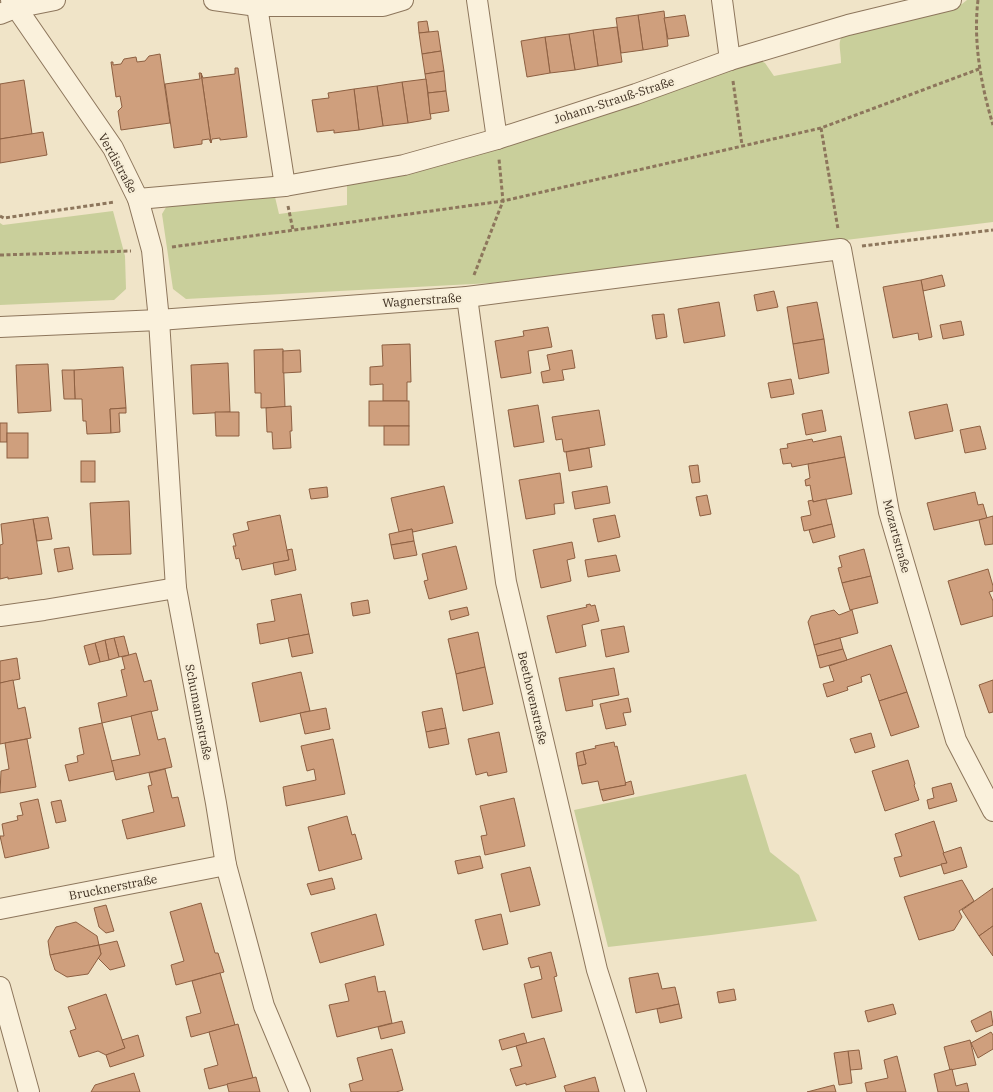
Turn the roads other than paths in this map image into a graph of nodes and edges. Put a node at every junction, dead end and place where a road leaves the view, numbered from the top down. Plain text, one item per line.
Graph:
1 (55, 0) edge
2 (214, 0) edge
3 (402, 0) edge
4 (477, 0) edge
5 (722, 0) edge
6 (951, 0) edge
7 (256, 6) junction
8 (9, 7) edge
9 (730, 60) junction
10 (496, 139) junction
11 (285, 186) junction
12 (138, 199) junction
13 (841, 249) joint
14 (466, 297) junction
15 (159, 320) junction
16 (0, 327) edge
17 (176, 588) junction
18 (0, 616) edge
19 (993, 811) edge
20 (226, 865) junction
21 (0, 909) edge
22 (0, 987) edge
23 (29, 1092) edge
24 (300, 1092) edge
25 (636, 1092) edge

1 - 8 street
2 - 7 street
3 - 7 street
4 - 10 street
5 - 9 street
6 - 9 street, Johann-Strauß-Straße
7 - 11 street
8 - 12 street, Verdistraße
9 - 10 street, Johann-Strauß-Straße
10 - 11 street, Johann-Strauß-Straße
11 - 12 street, Johann-Strauß-Straße
12 - 15 street, Verdistraße
13 - 14 street, Wagnerstraße
13 - 19 street, Mozartstraße
14 - 15 street, Wagnerstraße
14 - 25 street, Beethovenstraße
15 - 16 street, Wagnerstraße
15 - 17 street, Schumannstraße
17 - 18 street
17 - 20 street, Schumannstraße
20 - 21 street, Brucknerstraße
20 - 24 street, Schumannstraße
22 - 23 street

